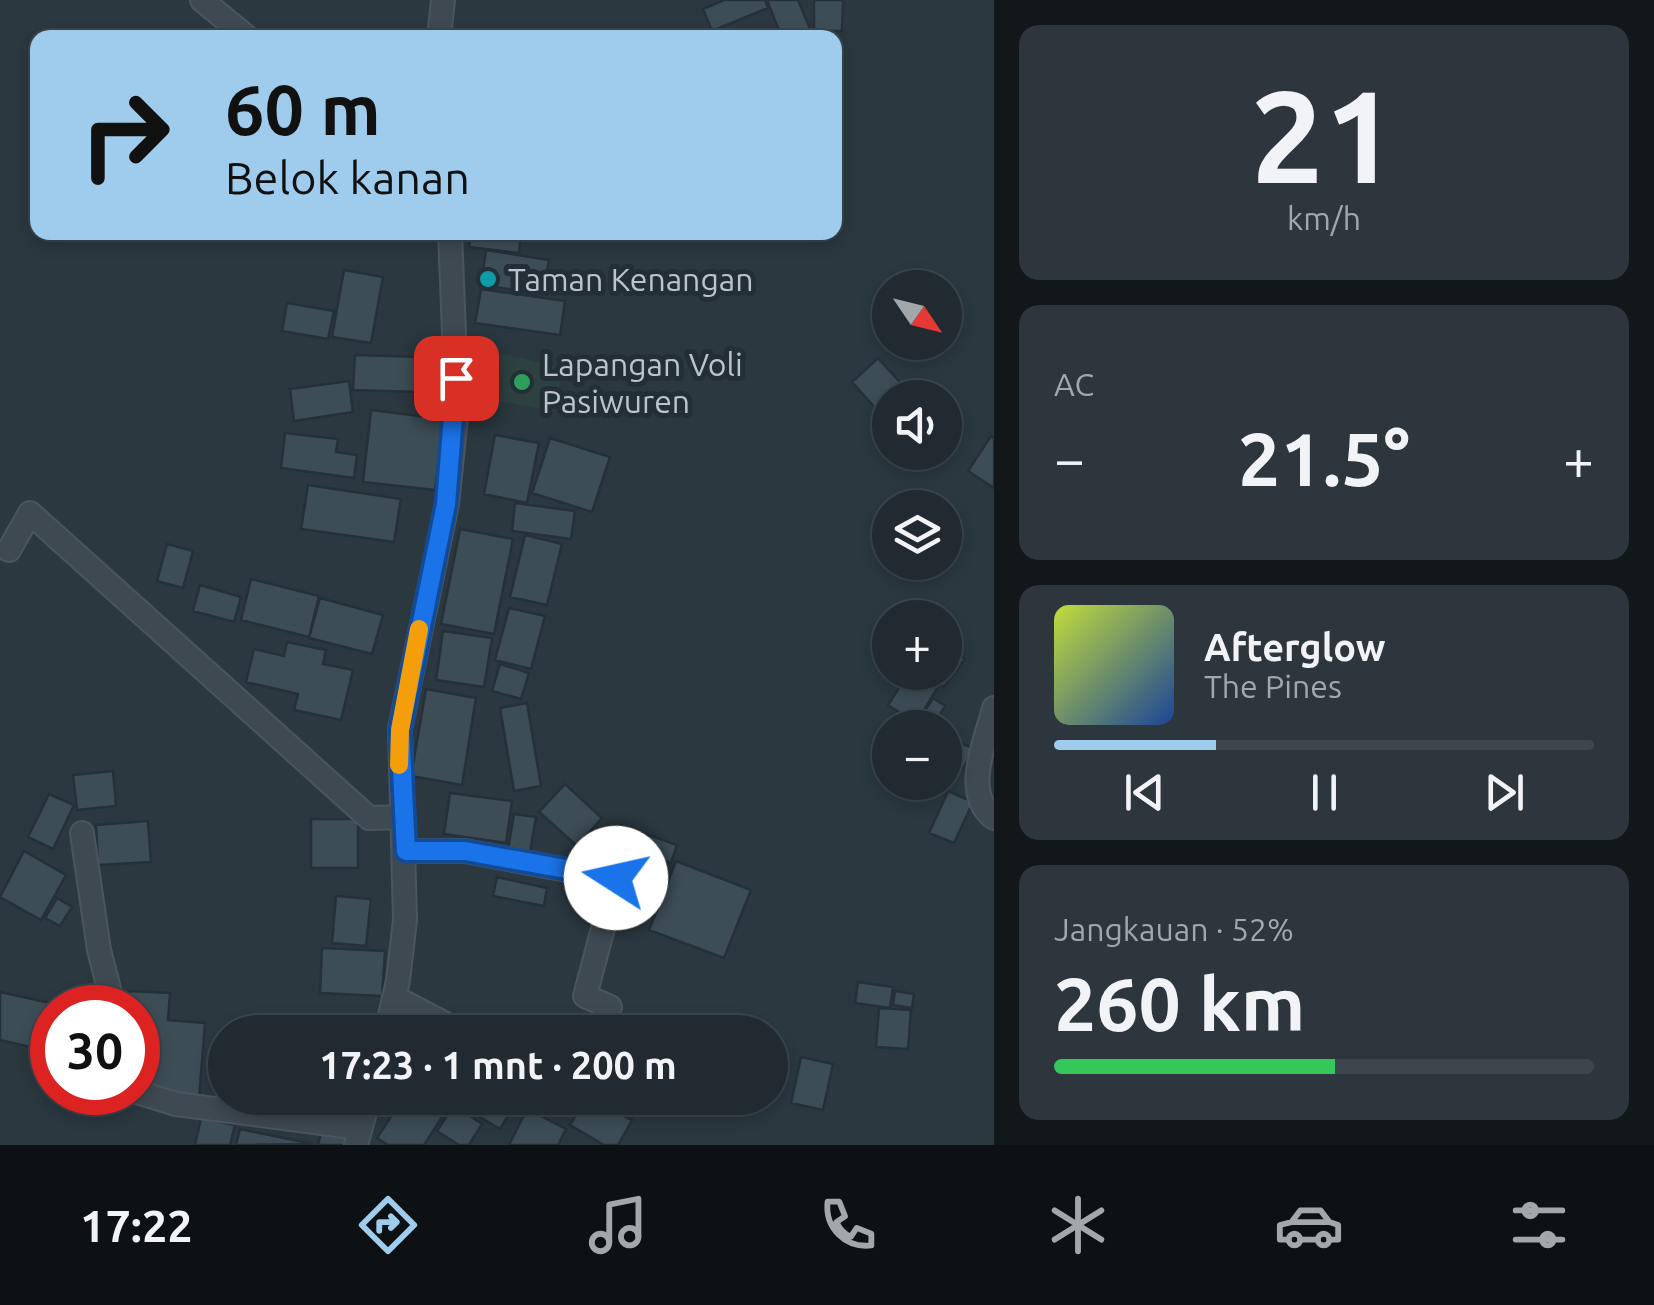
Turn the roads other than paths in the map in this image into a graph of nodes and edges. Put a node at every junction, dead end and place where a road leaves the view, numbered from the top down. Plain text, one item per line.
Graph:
1 (202, 0) edge
2 (443, 0) edge
3 (238, 30) edge
4 (440, 30) edge
5 (450, 240) edge
6 (9, 550) dead end
7 (994, 708) edge
8 (402, 817) junction
9 (994, 818) edge
10 (82, 833) dead end
11 (406, 851) junction
12 (108, 985) edge
13 (394, 997) junction
14 (390, 1015) edge
15 (429, 1015) edge
16 (606, 1015) edge
17 (160, 1100) edge
18 (358, 1137) edge

1 - 3 street
2 - 4 street
5 - 8 street
6 - 8 street
7 - 9 street
8 - 11 street
10 - 12 street
11 - 13 street
11 - 16 street
13 - 14 street
13 - 15 street
17 - 18 street

